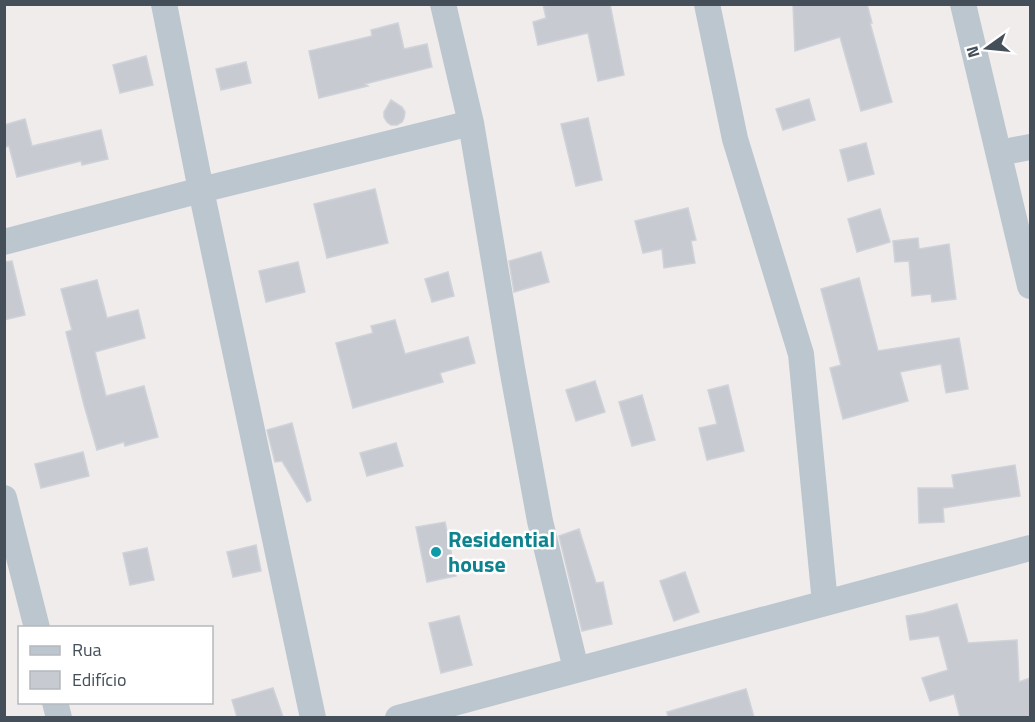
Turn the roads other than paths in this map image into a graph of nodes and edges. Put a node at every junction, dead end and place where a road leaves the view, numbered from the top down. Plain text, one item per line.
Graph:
1 (164, 4) edge
2 (442, 4) edge
3 (707, 4) edge
4 (963, 4) edge
5 (471, 123) junction
6 (1030, 147) edge
7 (999, 153) junction
8 (201, 190) junction
9 (4, 243) edge
10 (1030, 286) edge
11 (4, 498) edge
12 (1030, 548) edge
13 (825, 603) junction
14 (37, 626) edge
15 (576, 669) junction
16 (313, 717) edge
17 (398, 717) edge

1 - 8 street
2 - 5 street
3 - 13 street
4 - 7 street
5 - 8 street
5 - 15 street
6 - 7 street
7 - 10 street
8 - 9 street
8 - 16 street
11 - 14 street
12 - 13 street
13 - 15 street
15 - 17 street

